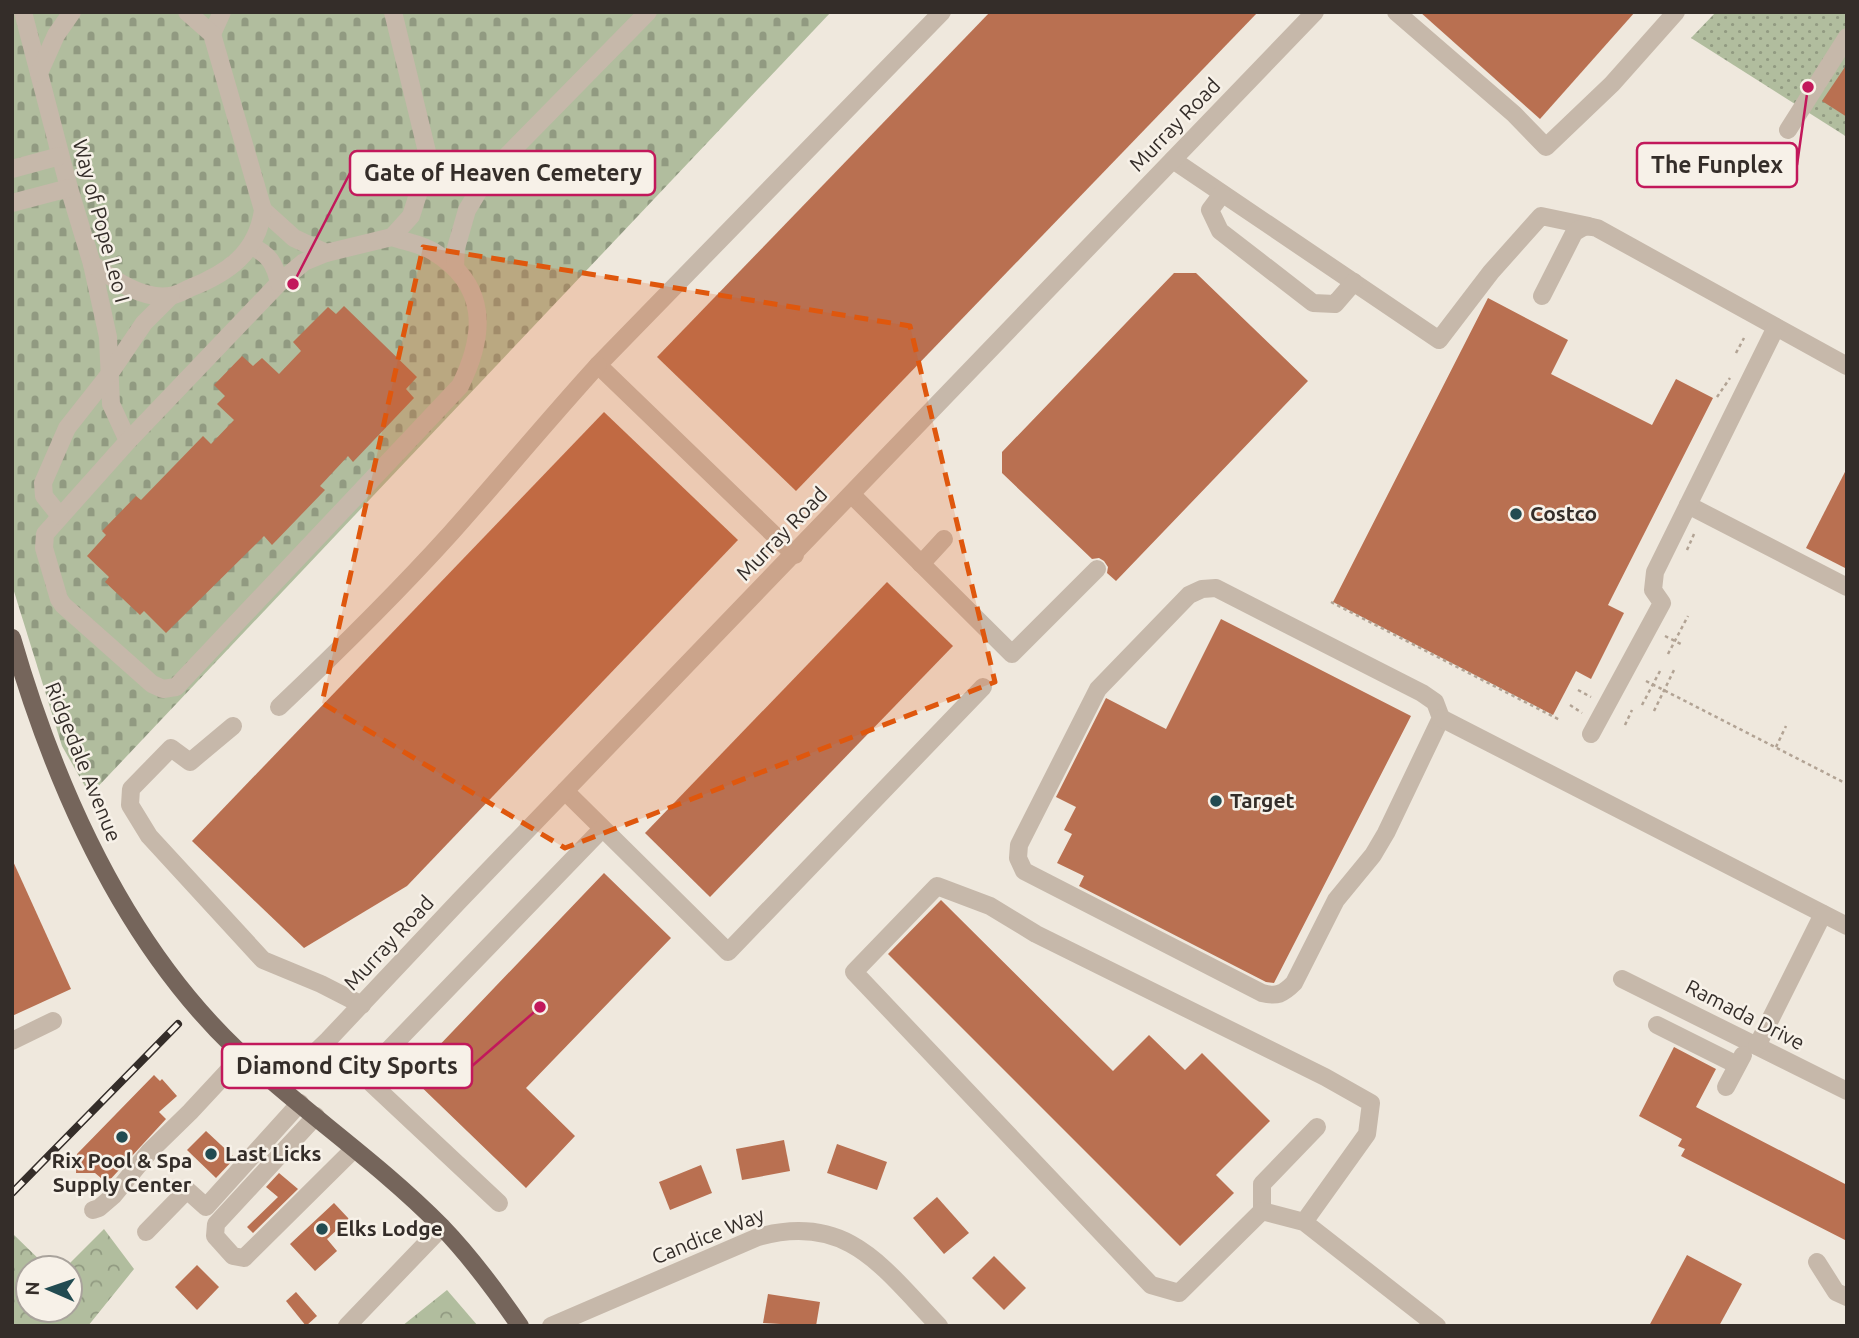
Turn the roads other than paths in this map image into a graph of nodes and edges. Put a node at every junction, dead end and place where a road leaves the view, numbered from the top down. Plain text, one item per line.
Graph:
1 (23, 12) edge
2 (72, 12) edge
3 (187, 12) edge
4 (222, 12) edge
5 (393, 12) edge
6 (648, 12) edge
7 (942, 12) edge
8 (1315, 12) edge
9 (1396, 12) edge
10 (1676, 12) edge
11 (212, 34) junction
12 (1847, 37) edge
13 (38, 72) junction
14 (1788, 130) dead end
15 (60, 156) junction
16 (1173, 160) junction
17 (12, 169) edge
18 (69, 188) junction
19 (1222, 194) junction
20 (12, 203) edge
21 (263, 210) junction
22 (1589, 226) junction
23 (392, 237) junction
24 (251, 246) junction
25 (326, 253) junction
26 (92, 264) junction
27 (455, 267) junction
28 (1354, 282) junction
29 (279, 284) junction
30 (171, 296) junction
31 (1542, 296) dead end
32 (1776, 327) junction
33 (598, 365) junction
34 (1847, 366) edge
35 (108, 376) junction
36 (128, 441) junction
37 (852, 495) junction
38 (1688, 505) junction
39 (60, 516) junction
40 (944, 539) dead end
41 (794, 555) junction
42 (921, 564) junction
43 (1097, 569) dead end
44 (1847, 587) edge
45 (12, 639) edge
46 (17, 670) edge
47 (983, 687) dead end
48 (279, 707) dead end
49 (1441, 718) junction
50 (233, 726) dead end
51 (1591, 734) dead end
52 (565, 791) junction
53 (602, 829) junction
54 (1822, 914) junction
55 (1847, 926) edge
56 (1622, 979) dead end
57 (362, 1005) junction
58 (53, 1021) dead end
59 (1657, 1025) dead end
60 (12, 1041) edge
61 (1753, 1044) junction
62 (243, 1055) junction
63 (1737, 1065) junction
64 (280, 1086) junction
65 (1726, 1087) dead end
66 (1847, 1091) edge
67 (300, 1103) junction
68 (316, 1116) junction
69 (1317, 1127) dead end
70 (354, 1149) junction
71 (499, 1203) dead end
72 (93, 1210) dead end
73 (1262, 1211) junction
74 (1304, 1222) junction
75 (442, 1227) junction
76 (146, 1232) dead end
77 (1817, 1262) dead end
78 (1847, 1297) edge
79 (347, 1326) edge
80 (520, 1326) edge
81 (551, 1326) edge
82 (939, 1326) edge
83 (1437, 1326) edge

1 - 13 street, Way of Pope Leo I
2 - 13 street
3 - 11 street
4 - 11 street
5 - 23 street
6 - 27 street
7 - 33 street
8 - 16 street, Murray Road
9 - 10 street
11 - 21 street
12 - 14 street
13 - 15 street, Way of Pope Leo I
15 - 17 street
15 - 18 street, Way of Pope Leo I
16 - 19 street
16 - 37 street, Murray Road
18 - 20 street
18 - 26 street, Way of Pope Leo I
19 - 28 street
19 - 28 street
21 - 24 street
21 - 25 street
22 - 28 street
22 - 31 street
22 - 32 street
23 - 25 street
23 - 27 street
24 - 29 street
24 - 30 street
25 - 29 street
26 - 30 street
26 - 35 street, Way of Pope Leo I
27 - 39 street
29 - 36 street
30 - 35 street
32 - 34 street
32 - 38 street
33 - 41 street
33 - 48 street
35 - 36 street, Way of Pope Leo I
35 - 39 street
36 - 39 street
37 - 41 street, Murray Road
37 - 42 street
38 - 44 street
38 - 51 street
40 - 42 street
41 - 52 street, Murray Road
42 - 43 street
45 - 46 main road, Ridgedale Avenue
46 - 62 main road, Ridgedale Avenue
47 - 53 street
49 - 49 street
49 - 54 street
50 - 57 street
52 - 53 street
52 - 57 street, Murray Road
53 - 71 street
54 - 55 street
54 - 61 street
56 - 61 street, Ramada Drive
57 - 64 street, Murray Road
58 - 60 street
59 - 63 street
61 - 63 street
61 - 66 street, Ramada Drive
62 - 64 main road, Ridgedale Avenue
62 - 72 street
63 - 65 street
64 - 67 main road, Ridgedale Avenue
67 - 68 main road, Ridgedale Avenue
67 - 76 street
68 - 70 main road, Ridgedale Avenue
68 - 70 street
69 - 73 street
70 - 75 main road, Ridgedale Avenue
73 - 74 street
73 - 74 street
74 - 83 street
75 - 79 street
75 - 80 main road, Ridgedale Avenue
77 - 78 street
81 - 82 street, Candice Way

